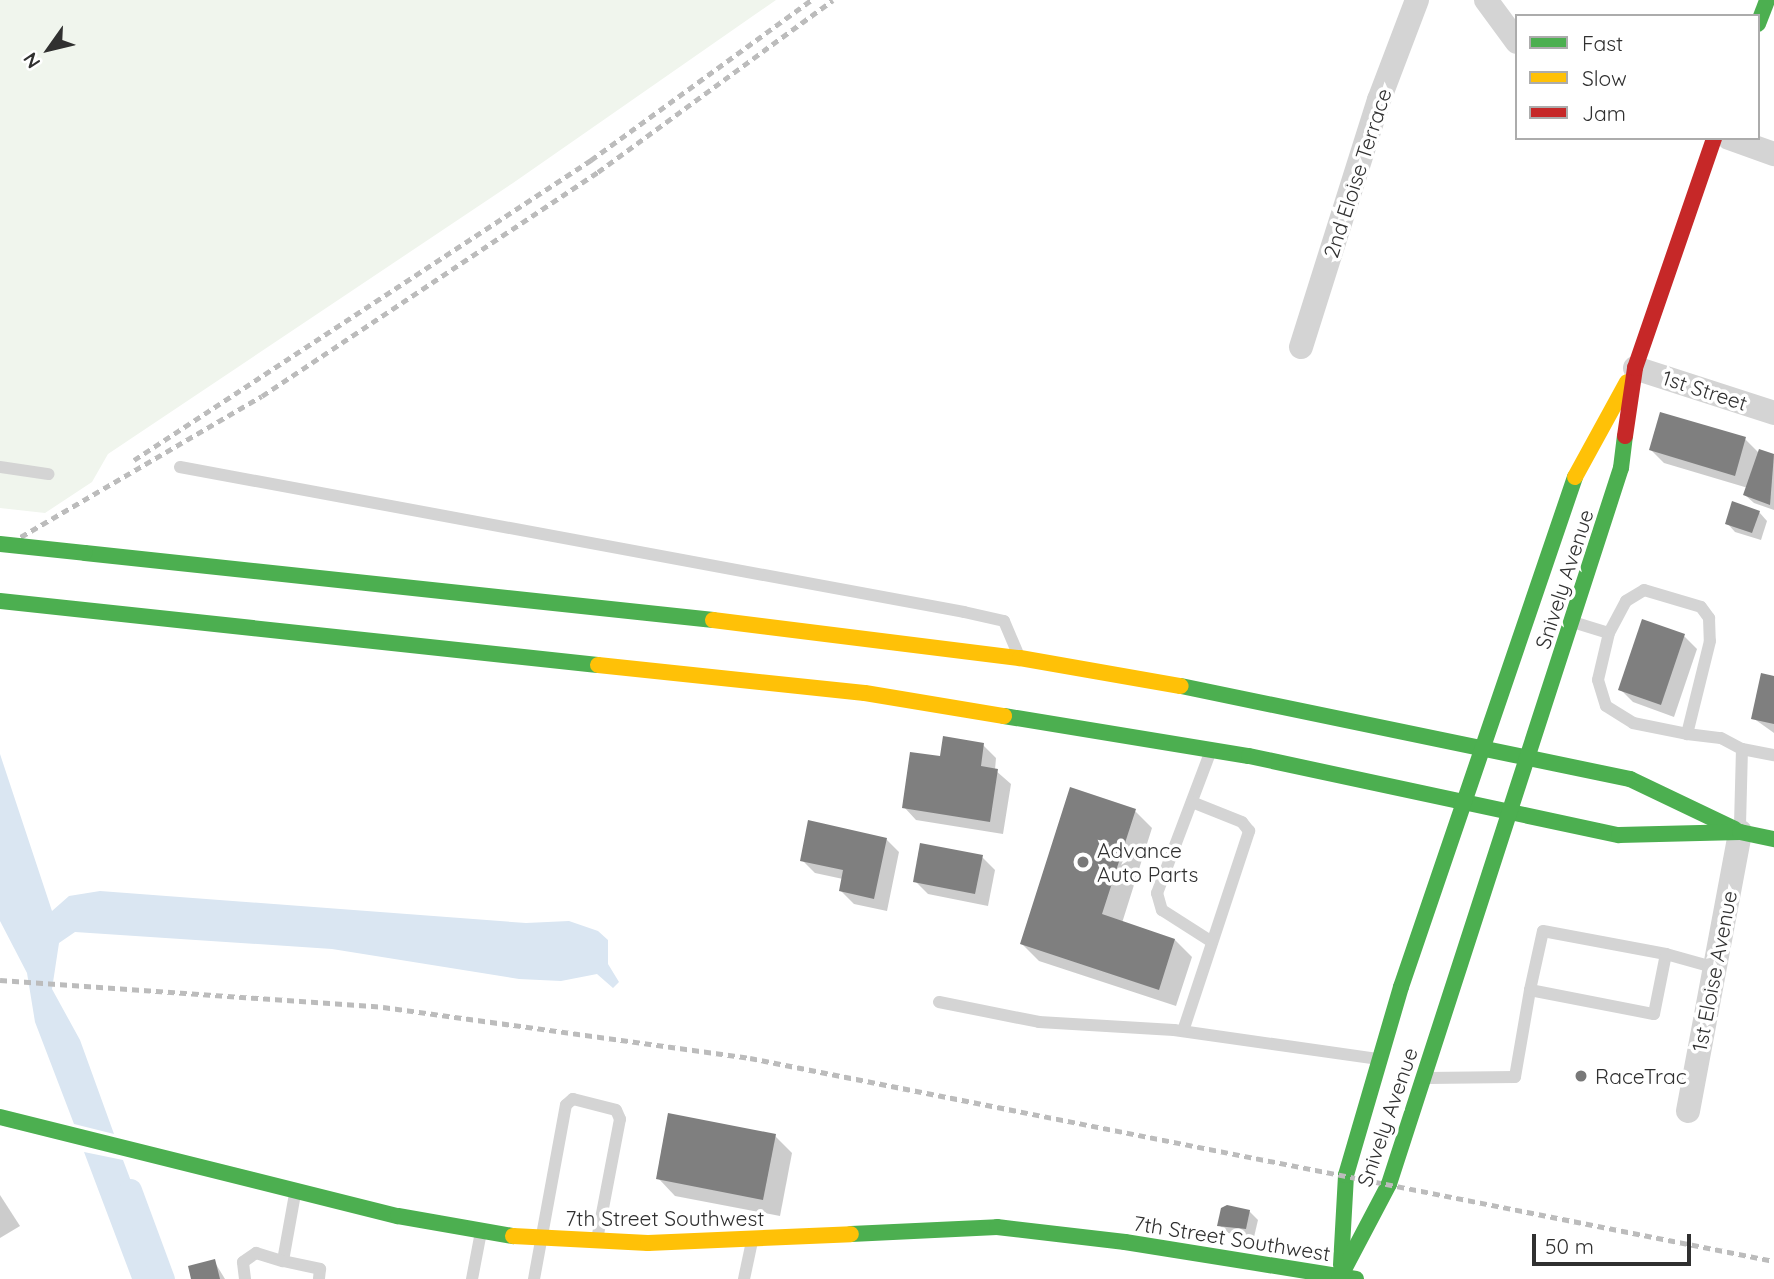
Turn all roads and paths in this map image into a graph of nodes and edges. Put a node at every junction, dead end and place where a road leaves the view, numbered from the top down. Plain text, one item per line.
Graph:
1 (1417, 0) edge
2 (1486, 0) edge
3 (1767, 0) edge
4 (1760, 19) edge
5 (1515, 39) edge
6 (1713, 140) edge
7 (1735, 140) edge
8 (1774, 154) edge
9 (1301, 348) dead end
10 (1635, 368) junction
11 (1774, 413) edge
12 (0, 467) edge
13 (180, 467) dead end
14 (48, 474) dead end
15 (0, 544) edge
16 (6, 601) edge
17 (1572, 622) junction
18 (1609, 633) junction
19 (1020, 657) junction
20 (1687, 734) junction
21 (1482, 745) junction
22 (1212, 749) junction
23 (1742, 749) junction
24 (1530, 755) junction
25 (1774, 755) edge
26 (1462, 800) junction
27 (1192, 802) junction
28 (1511, 810) junction
29 (1740, 832) junction
30 (1774, 839) edge
31 (1212, 942) junction
32 (1666, 954) junction
33 (1716, 968) junction
34 (1531, 990) junction
35 (939, 1002) dead end
36 (1183, 1031) junction
37 (1380, 1059) junction
38 (1423, 1078) junction
39 (1688, 1111) dead end
40 (0, 1117) edge
41 (296, 1190) junction
42 (481, 1232) junction
43 (753, 1237) junction
44 (541, 1238) junction
45 (596, 1242) junction
46 (283, 1261) junction
47 (1345, 1278) edge
48 (245, 1279) edge
49 (319, 1279) edge
50 (472, 1279) edge
51 (534, 1279) edge
52 (744, 1279) edge

1 - 9 street, 2nd Eloise Terrace
2 - 5 street
3 - 4 main road
6 - 10 main road, Snively Avenue
7 - 8 street
10 - 11 street, 1st Street
10 - 17 main road, Snively Avenue
10 - 21 main road, Snively Avenue
12 - 14 lane
13 - 19 lane
15 - 19 main road, bridge
16 - 22 main road
17 - 18 lane
17 - 24 main road, Snively Avenue
18 - 20 lane
18 - 20 lane
19 - 21 main road
20 - 23 lane
21 - 24 main road
21 - 26 main road, Snively Avenue
22 - 26 main road
22 - 27 lane
23 - 25 lane
23 - 29 lane
24 - 28 main road, Snively Avenue
24 - 29 main road
26 - 28 main road
26 - 37 main road, Snively Avenue
27 - 31 lane
27 - 31 lane
28 - 29 main road
28 - 38 main road, Snively Avenue
29 - 30 main road
29 - 33 street, 1st Eloise Avenue
31 - 36 lane
32 - 33 lane
32 - 34 lane
32 - 34 lane
33 - 39 street, 1st Eloise Avenue
34 - 38 lane
35 - 36 lane
36 - 37 lane
37 - 47 main road, Snively Avenue
38 - 47 main road, Snively Avenue
40 - 41 main road, 7th Street Southwest
41 - 42 main road, 7th Street Southwest
41 - 46 lane
42 - 44 main road, 7th Street Southwest
42 - 50 lane
43 - 45 main road, 7th Street Southwest
43 - 47 main road, 7th Street Southwest
43 - 52 lane
44 - 45 main road, 7th Street Southwest
44 - 45 lane
44 - 51 lane
46 - 48 lane
46 - 49 lane

